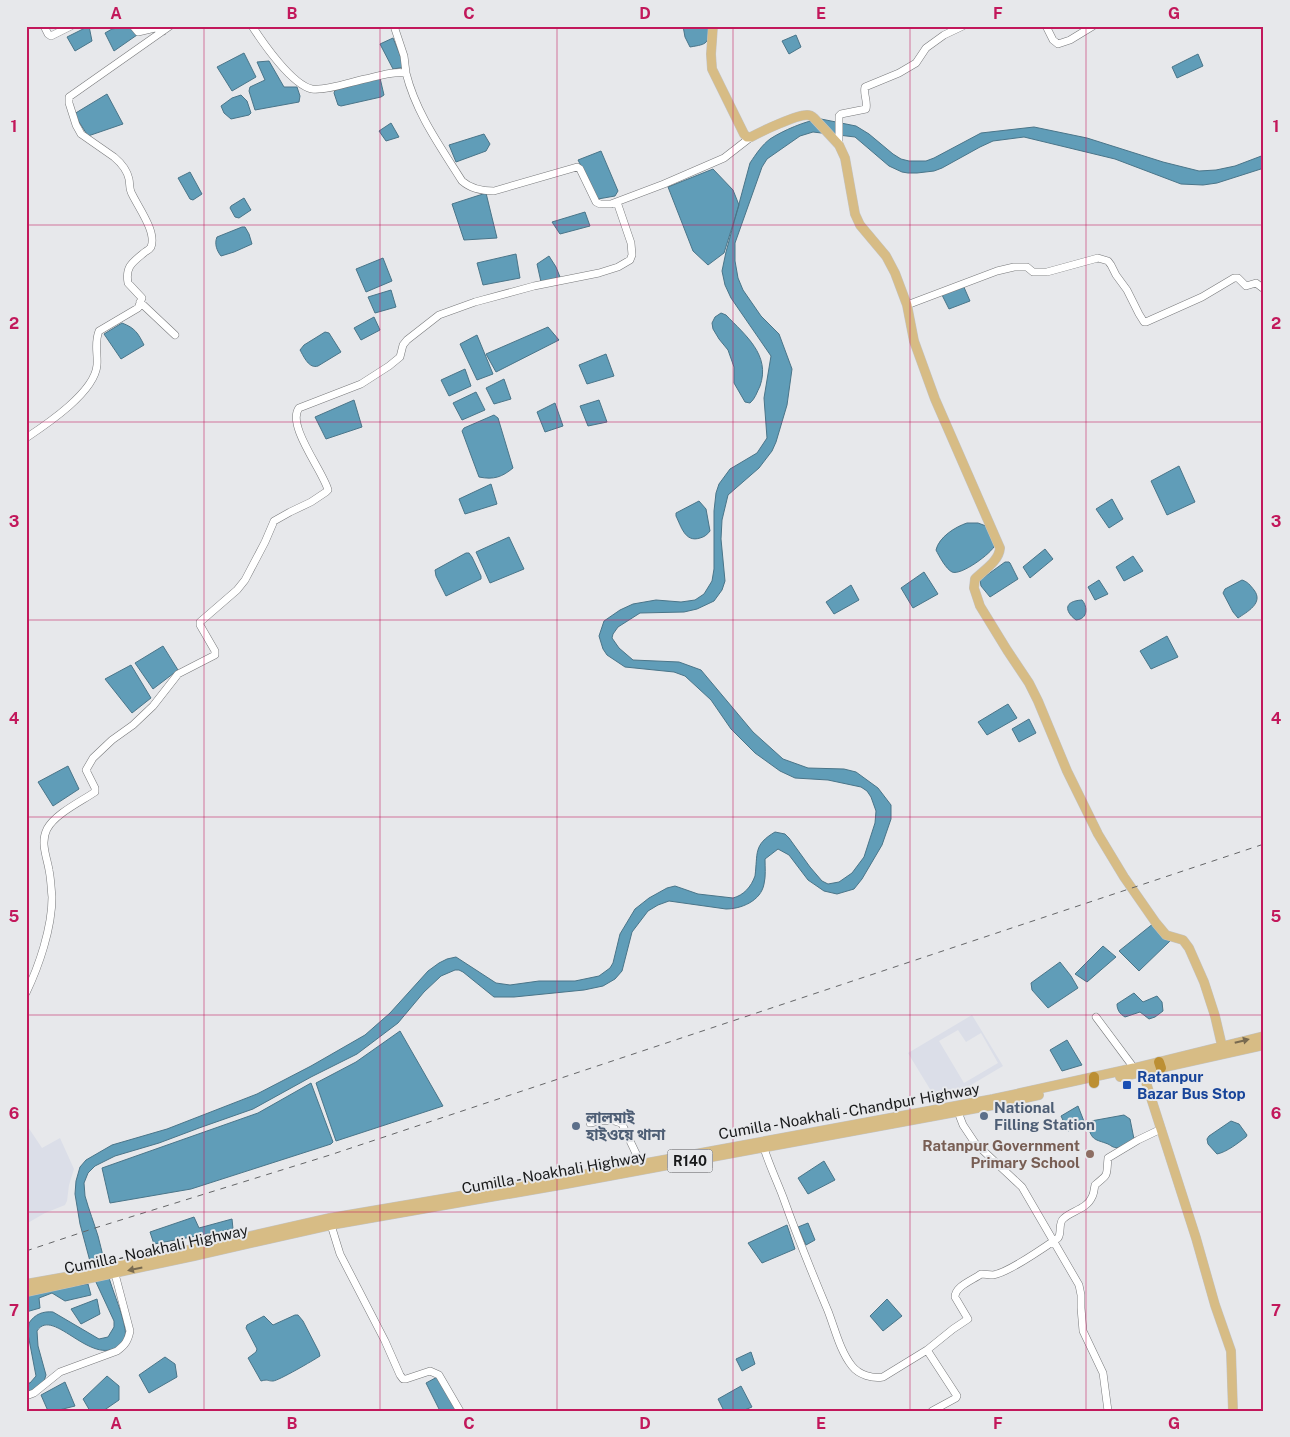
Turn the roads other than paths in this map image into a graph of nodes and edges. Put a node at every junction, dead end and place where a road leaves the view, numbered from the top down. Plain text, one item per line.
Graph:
1 (44, 26) edge
2 (71, 26) edge
3 (132, 26) edge
4 (252, 26) edge
5 (394, 26) edge
6 (713, 26) edge
7 (963, 26) edge
8 (1046, 26) edge
9 (1094, 26) edge
10 (167, 28) edge
11 (406, 72) junction
12 (751, 137) junction
13 (838, 142) junction
14 (617, 202) junction
15 (1264, 289) edge
16 (140, 302) junction
17 (906, 305) junction
18 (174, 335) dead end
19 (26, 438) edge
20 (26, 993) edge
21 (1096, 1017) dead end
22 (1264, 1036) edge
23 (1264, 1045) edge
24 (1222, 1046) junction
25 (1160, 1065) junction
26 (1139, 1070) junction
27 (1094, 1080) junction
28 (958, 1112) junction
29 (590, 1123) dead end
30 (1161, 1129) junction
31 (764, 1148) junction
32 (641, 1164) junction
33 (395, 1210) junction
34 (331, 1224) junction
35 (1053, 1242) junction
36 (114, 1269) junction
37 (72, 1279) junction
38 (26, 1284) edge
39 (26, 1292) edge
40 (927, 1350) junction
41 (26, 1396) edge
42 (460, 1411) edge
43 (932, 1411) edge
44 (1108, 1411) edge
45 (1233, 1411) edge

1 - 2 street
3 - 10 street
4 - 11 street
5 - 11 street
6 - 12 main road
7 - 13 street
8 - 9 street
10 - 16 street
11 - 14 street
12 - 13 main road
12 - 14 street
13 - 17 main road
14 - 20 street
15 - 17 street
16 - 18 street
16 - 19 street
17 - 24 main road
21 - 26 street
24 -> 22 main road, Cumilla - Noakhali - Chandpur Highway / R140
23 - 25 main road, R140
24 - 25 main road, Cumilla - Noakhali - Chandpur Highway / R140
25 - 26 main road, Cumilla - Noakhali - Chandpur Highway / R140
26 - 27 main road, Cumilla - Noakhali - Chandpur Highway / R140
26 - 30 main road
27 - 28 main road, Cumilla - Noakhali Highway / R140
27 - 32 main road, Cumilla - Noakhali - Chandpur Highway / R140
28 - 31 main road, Cumilla - Noakhali Highway / R140
28 - 35 street
29 - 32 street
30 - 35 street
30 - 45 main road
31 - 33 main road, Cumilla - Noakhali Highway / R140
31 - 40 street
32 - 33 main road, Cumilla - Noakhali - Chandpur Highway / R140
33 - 34 main road, Cumilla - Noakhali Highway / R140
33 - 36 main road, Cumilla - Noakhali - Chandpur Highway / R140
34 -> 36 main road, Cumilla - Noakhali Highway / R140
34 - 42 street
35 - 40 street
35 - 44 street
36 - 37 main road, Cumilla - Noakhali Highway / R140
36 - 41 street
37 - 38 main road, Cumilla - Noakhali Highway / R140
37 - 39 main road, Cumilla - Noakhali Highway / R140
40 - 43 street

